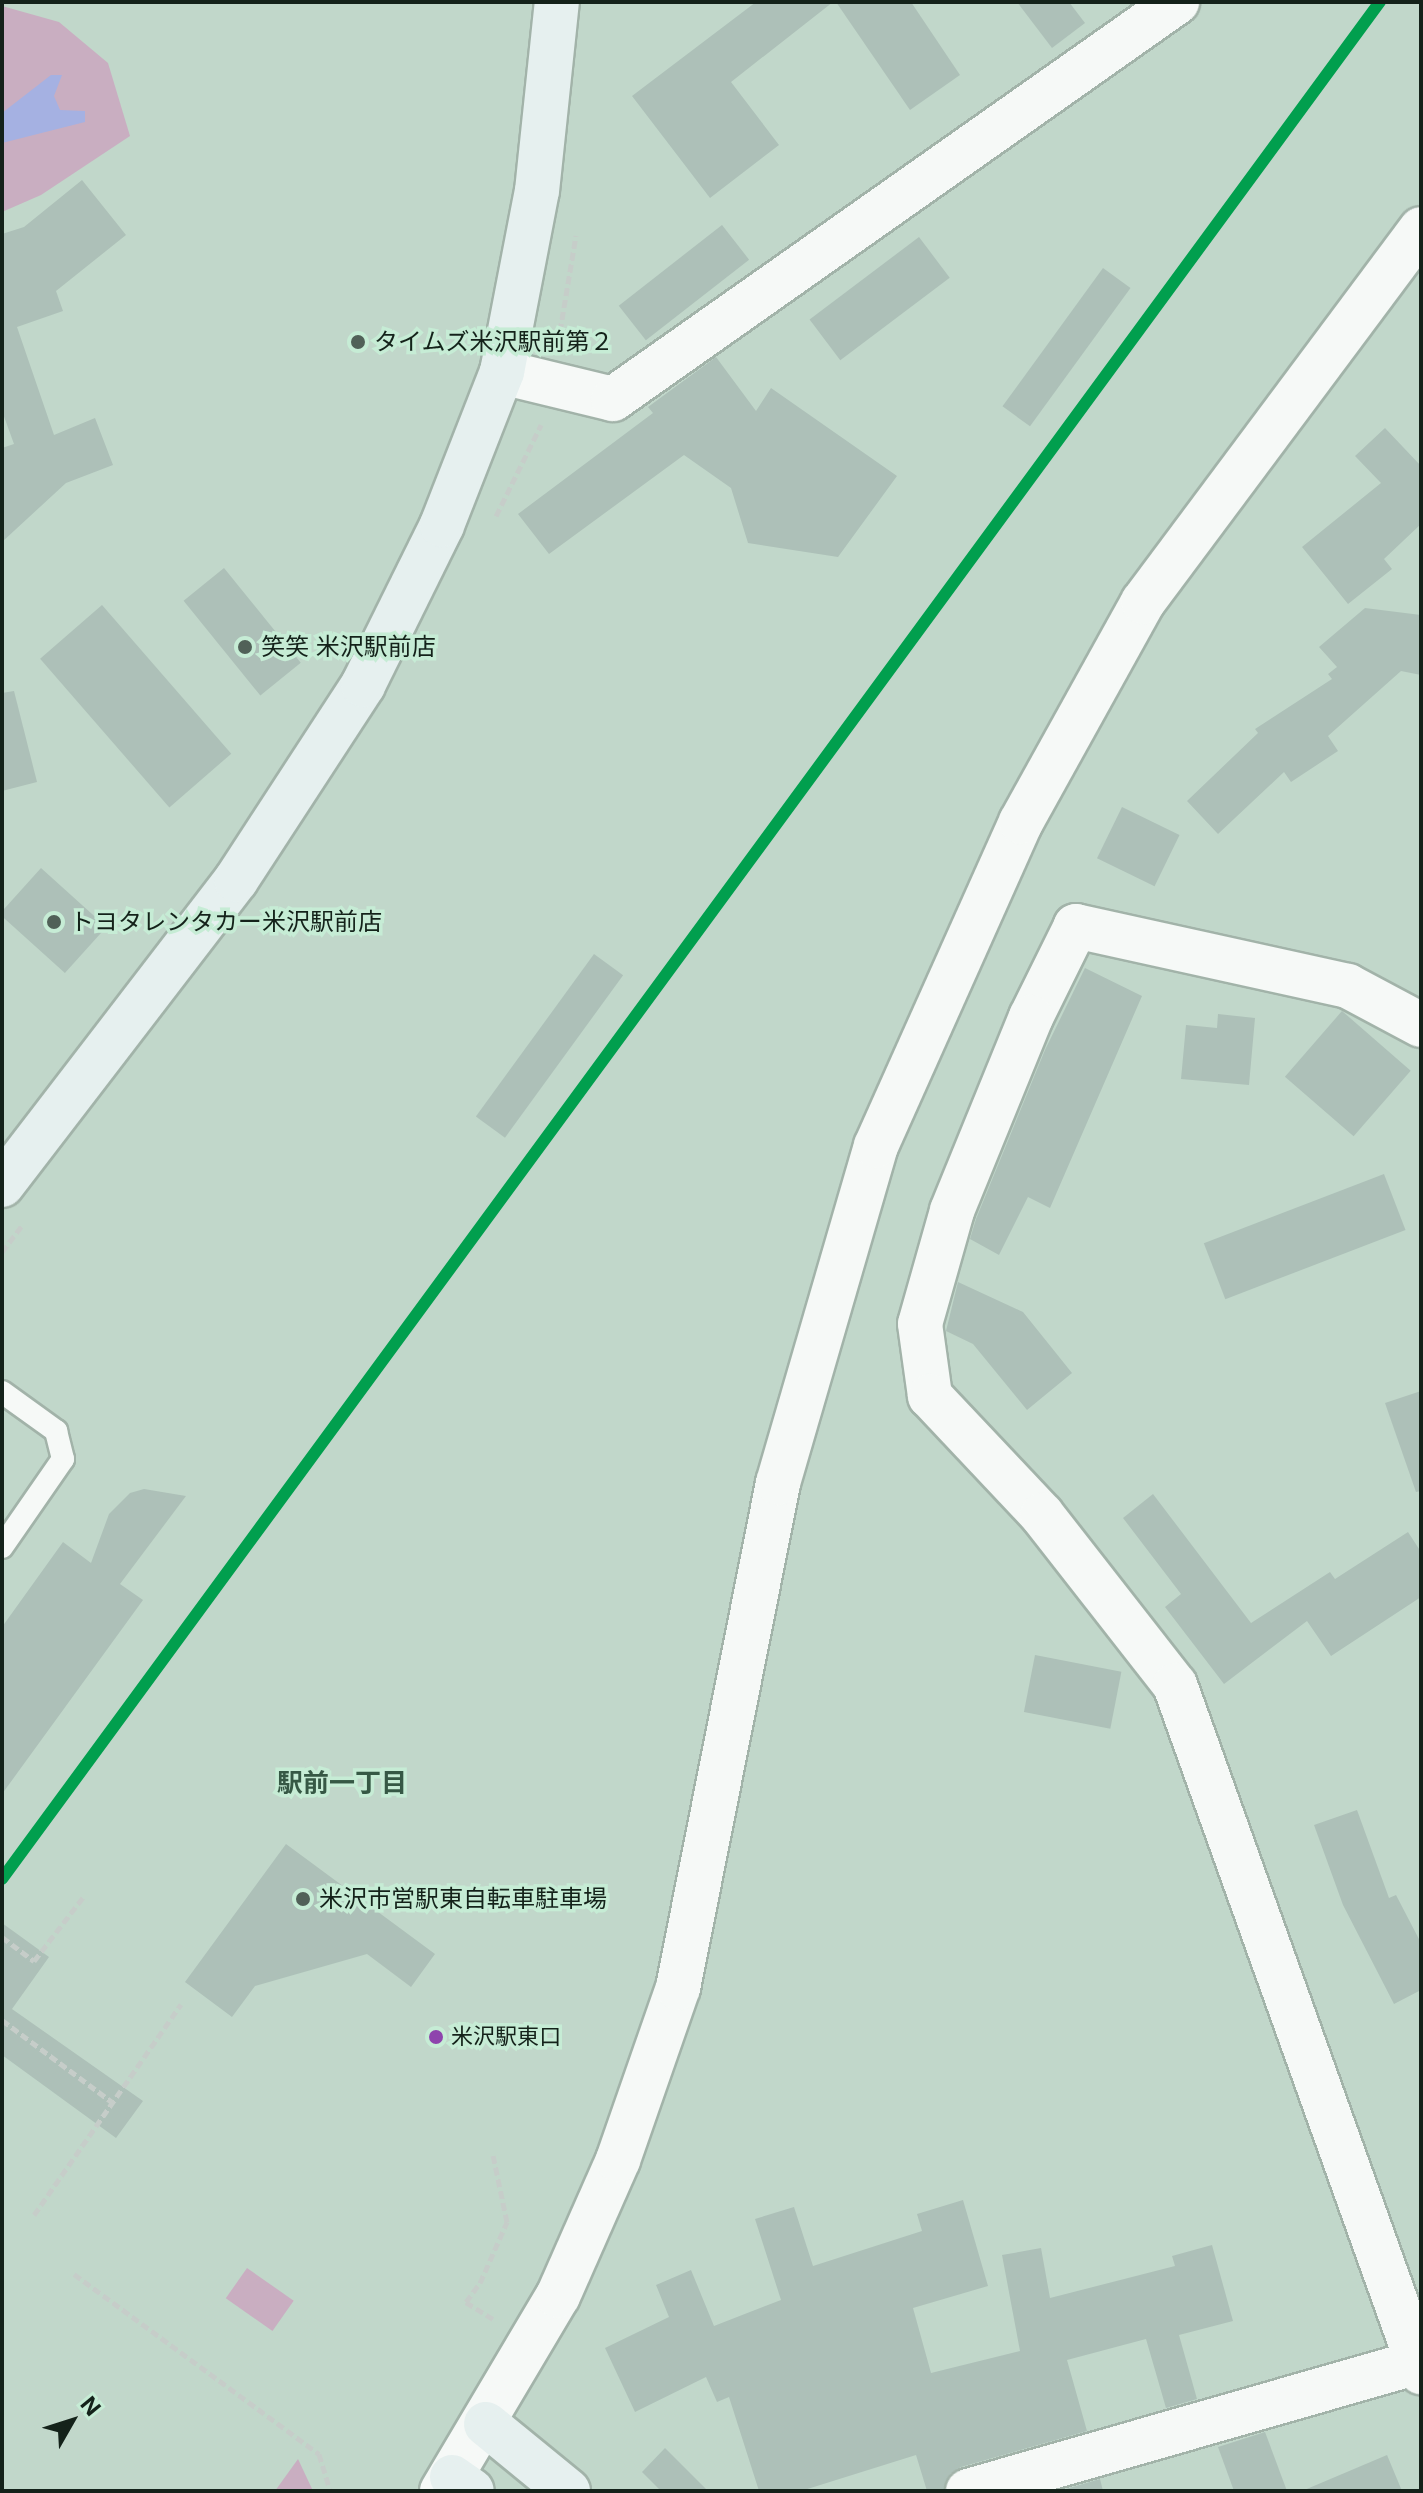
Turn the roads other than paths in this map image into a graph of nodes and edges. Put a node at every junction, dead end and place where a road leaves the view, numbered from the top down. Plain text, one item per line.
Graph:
1 (557, 2) edge
2 (1177, 2) edge
3 (1421, 229) edge
4 (502, 372) junction
5 (1421, 1025) edge
6 (2, 1185) edge
7 (2, 1392) edge
8 (2, 1547) edge
9 (1420, 2365) edge
10 (486, 2424) junction
11 (455, 2486) edge
12 (568, 2491) edge
13 (968, 2491) edge

1 - 4 street
2 - 4 street
3 - 10 street
4 - 6 street
5 - 9 street
7 - 8 lane
9 - 13 street
10 - 11 street
10 - 12 street

